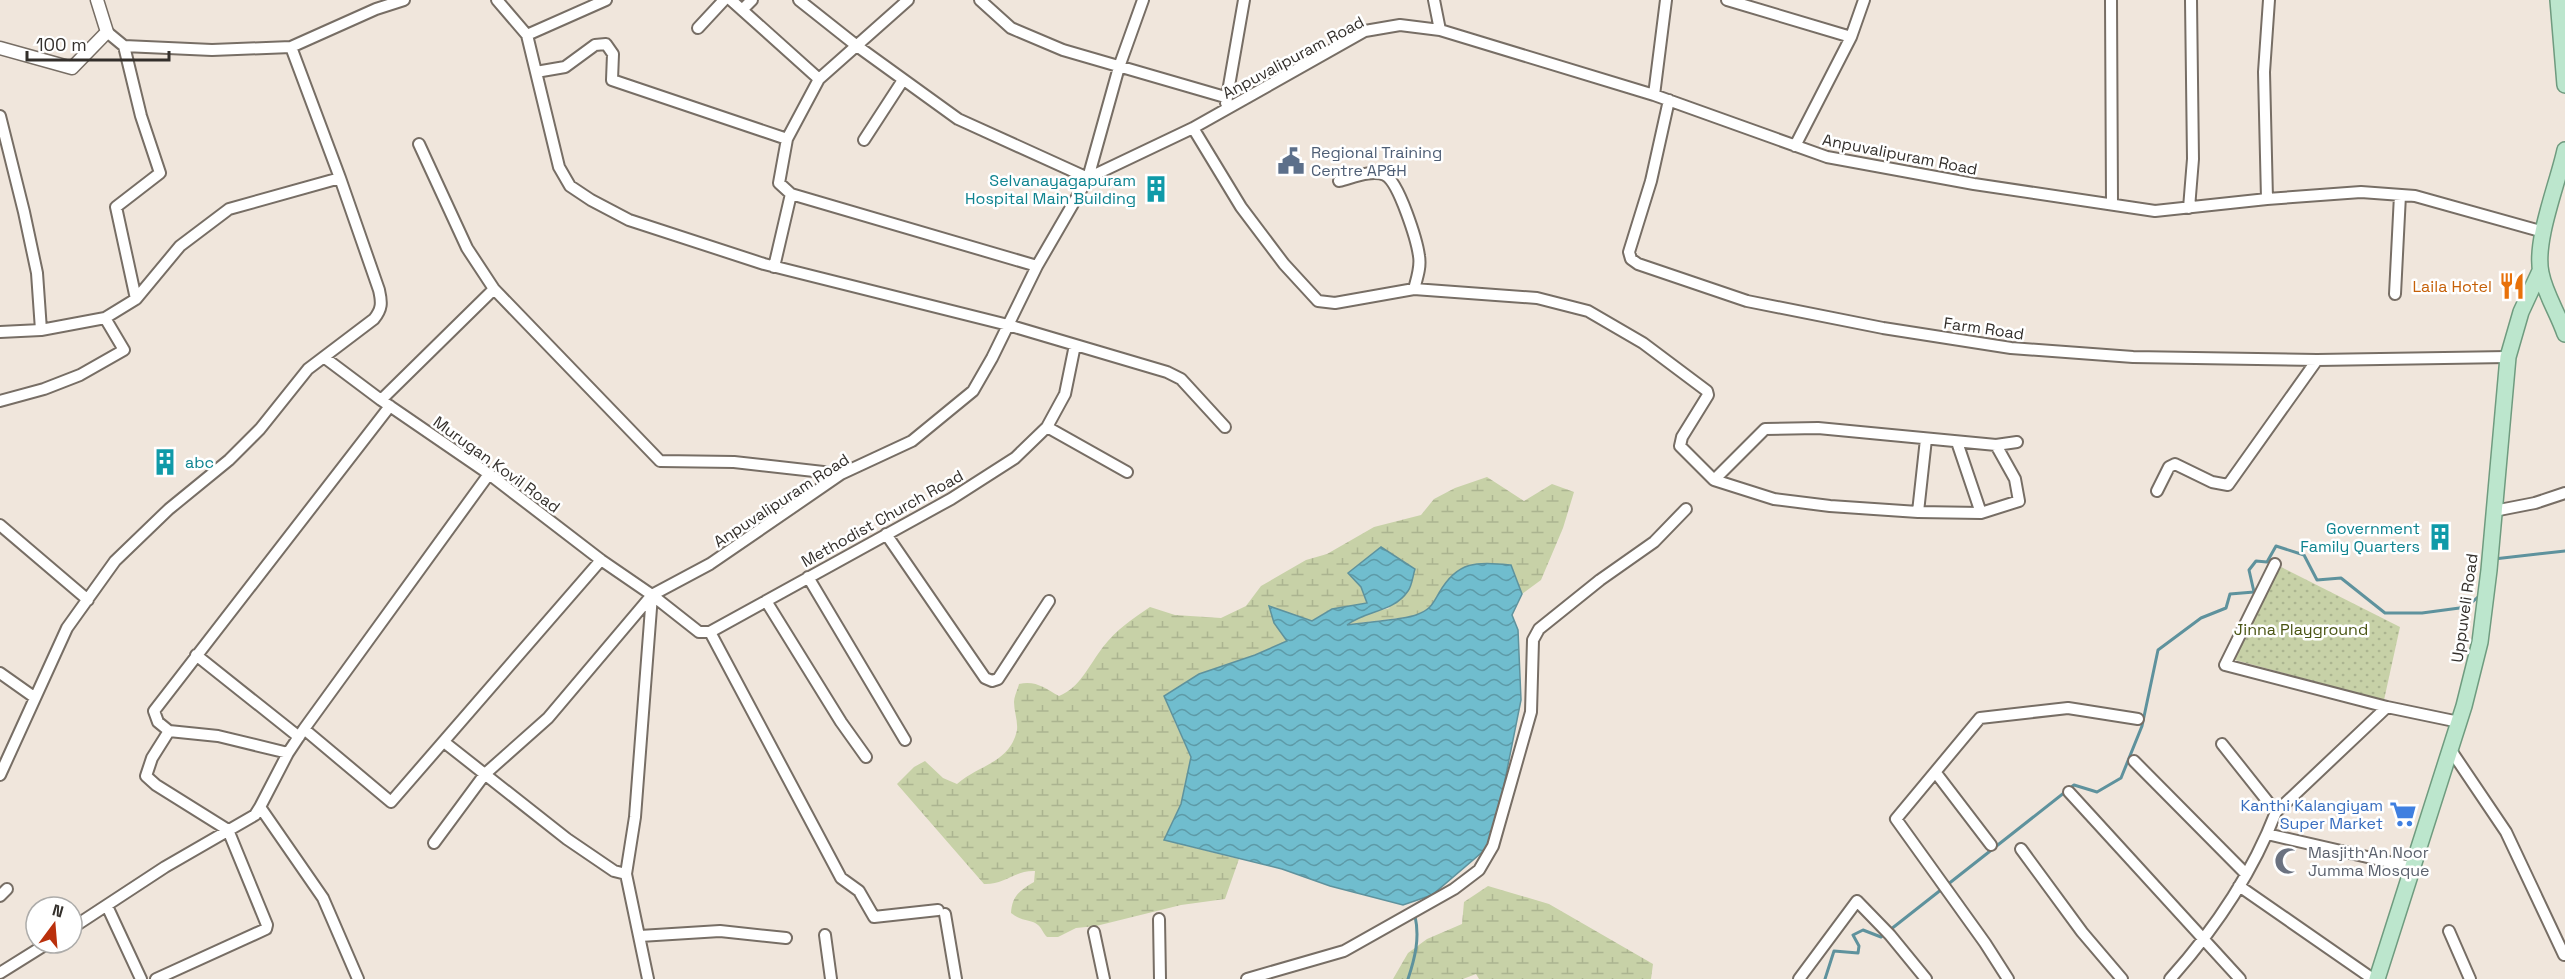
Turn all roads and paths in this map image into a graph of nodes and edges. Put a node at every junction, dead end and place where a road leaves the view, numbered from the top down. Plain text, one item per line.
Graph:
1 (98, 0) edge
2 (404, 0) edge
3 (497, 0) edge
4 (606, 0) edge
5 (724, 0) edge
6 (731, 0) edge
7 (752, 0) edge
8 (798, 0) edge
9 (908, 0) edge
10 (980, 0) edge
11 (1143, 0) edge
12 (1244, 0) edge
13 (1434, 0) edge
14 (1666, 0) edge
15 (1727, 0) edge
16 (1864, 0) edge
17 (2111, 0) edge
18 (2191, 0) edge
19 (2269, 0) edge
20 (2558, 0) edge
21 (374, 5) edge
22 (742, 10) junction
23 (698, 28) dead end
24 (1440, 30) junction
25 (107, 32) junction
26 (527, 35) junction
27 (1851, 37) junction
28 (2563, 43) edge
29 (124, 46) junction
30 (857, 46) junction
31 (291, 47) junction
32 (0, 48) edge
33 (1119, 68) junction
34 (536, 72) junction
35 (819, 80) junction
36 (903, 80) junction
37 (2565, 85) edge
38 (1654, 94) junction
39 (1225, 97) junction
40 (1669, 100) junction
41 (1227, 109) junction
42 (0, 116) edge
43 (1193, 128) junction
44 (788, 139) junction
45 (864, 140) dead end
46 (419, 144) dead end
47 (1795, 146) junction
48 (2565, 150) edge
49 (340, 178) junction
50 (1088, 178) junction
51 (1339, 181) dead end
52 (791, 194) junction
53 (2400, 195) junction
54 (2267, 199) junction
55 (2112, 204) junction
56 (2188, 208) junction
57 (2544, 232) junction
58 (1037, 266) junction
59 (774, 267) junction
60 (2540, 271) junction
61 (494, 289) junction
62 (1414, 289) junction
63 (2395, 294) dead end
64 (136, 299) junction
65 (105, 318) junction
66 (1008, 326) junction
67 (42, 330) junction
68 (0, 332) edge
69 (2565, 334) edge
70 (1075, 345) junction
71 (2508, 357) junction
72 (325, 358) junction
73 (2318, 360) junction
74 (0, 400) edge
75 (385, 403) junction
76 (1047, 427) junction
77 (1225, 427) dead end
78 (1926, 439) junction
79 (1958, 442) junction
80 (2017, 442) dead end
81 (1996, 445) junction
82 (1127, 472) dead end
83 (489, 474) junction
84 (841, 474) junction
85 (1714, 480) junction
86 (2157, 491) dead end
87 (2565, 493) edge
88 (1686, 509) dead end
89 (2494, 511) junction
90 (1917, 512) junction
91 (1981, 513) junction
92 (0, 525) edge
93 (886, 534) junction
94 (601, 560) junction
95 (2275, 564) dead end
96 (808, 577) junction
97 (652, 595) junction
98 (88, 600) junction
99 (766, 601) junction
100 (1049, 601) dead end
101 (710, 632) junction
102 (196, 655) junction
103 (0, 673) edge
104 (34, 697) junction
105 (2386, 707) junction
106 (2138, 719) dead end
107 (2458, 722) junction
108 (169, 731) junction
109 (301, 733) junction
110 (905, 740) dead end
111 (444, 742) junction
112 (2222, 744) dead end
113 (2450, 749) junction
114 (288, 753) junction
115 (866, 757) dead end
116 (2134, 761) dead end
117 (1936, 773) junction
118 (485, 774) junction
119 (0, 775) edge
120 (2069, 792) dead end
121 (260, 807) junction
122 (2276, 812) junction
123 (228, 830) junction
124 (2267, 834) junction
125 (434, 843) dead end
126 (1991, 845) dead end
127 (2021, 849) dead end
128 (2411, 867) junction
129 (626, 874) junction
130 (2246, 874) junction
131 (2239, 886) junction
132 (107, 906) junction
133 (1159, 919) dead end
134 (84, 920) edge
135 (2449, 931) dead end
136 (1094, 932) dead end
137 (825, 935) dead end
138 (640, 936) junction
139 (786, 938) dead end
140 (2204, 941) junction
141 (29, 955) edge
142 (2564, 955) edge
143 (0, 973) edge
144 (141, 979) edge
145 (156, 979) edge
146 (358, 979) edge
147 (648, 979) edge
148 (831, 979) edge
149 (956, 979) edge
150 (1104, 979) edge
151 (1160, 979) edge
152 (1247, 979) edge
153 (1799, 979) edge
154 (1926, 979) edge
155 (2008, 979) edge
156 (2122, 979) edge
157 (2170, 979) edge
158 (2240, 979) edge
159 (2375, 979) edge
160 (2470, 979) edge

1 - 25 street
2 - 21 street
3 - 26 street
4 - 26 street
5 - 23 street
6 - 22 street
7 - 22 street
8 - 30 street
9 - 30 street
10 - 33 street
11 - 33 street
12 - 39 street
13 - 24 street
14 - 38 street
15 - 27 street
16 - 27 street
17 - 55 street
18 - 56 street
19 - 54 street
20 - 28 main road
21 - 31 street
22 - 35 street
24 - 38 street, Anpuvalipuram Road
24 - 41 street, Anpuvalipuram Road
25 - 29 street
25 - 32 street
26 - 34 street
27 - 47 street
28 - 37 main road
29 - 31 street
29 - 64 street
30 - 35 street
30 - 36 street
31 - 49 street
33 - 39 street
33 - 50 street
34 - 44 street
34 - 59 street
35 - 44 street
36 - 45 street
36 - 50 street
38 - 40 street, Anpuvalipuram Road
39 - 41 street
40 - 47 street, Anpuvalipuram Road
40 - 73 street, Farm Road
41 - 43 street, Anpuvalipuram Road
42 - 67 street
43 - 50 street, Anpuvalipuram Road
43 - 62 street
44 - 52 street
46 - 61 street
47 - 55 street, Anpuvalipuram Road
48 - 57 main road
49 - 64 street
49 - 72 street
50 - 58 street, Anpuvalipuram Road
51 - 62 street
52 - 58 street
52 - 59 street
53 - 54 street, Anpuvalipuram Road
53 - 57 street, Anpuvalipuram Road
53 - 63 street
54 - 56 street, Anpuvalipuram Road
55 - 56 street, Anpuvalipuram Road
57 - 60 main road
58 - 66 street, Anpuvalipuram Road
59 - 66 street
60 - 69 main road
60 - 71 main road, Uppuveli Road
61 - 75 street
61 - 84 street
62 - 85 street
64 - 65 street
65 - 67 street
65 - 74 street
66 - 70 street
66 - 84 street, Anpuvalipuram Road
67 - 68 street
70 - 76 street, Methodist Church Road
70 - 77 street
71 - 73 street, Farm Road
71 - 89 main road, Uppuveli Road
72 - 75 street, Murugan Kovil Road
72 - 98 street
73 - 86 street
75 - 83 street, Murugan Kovil Road
75 - 102 street
76 - 82 street
76 - 93 street, Methodist Church Road
78 - 79 street
78 - 85 street
78 - 90 street
79 - 81 street
79 - 91 street
80 - 81 street
81 - 91 street
83 - 94 street, Murugan Kovil Road
83 - 109 street
84 - 97 street, Anpuvalipuram Road
85 - 90 street
87 - 89 street
88 - 152 street
89 - 107 main road, Uppuveli Road
90 - 91 street
92 - 98 street
93 - 96 street, Methodist Church Road
93 - 100 street
94 - 97 street, Murugan Kovil Road
94 - 111 street
95 - 105 street
96 - 99 street, Methodist Church Road
96 - 110 street
97 - 101 street
97 - 118 street
97 - 129 street
98 - 104 street
99 - 101 street, Methodist Church Road
99 - 115 street
101 - 149 street
102 - 108 street
102 - 109 street
103 - 104 street
104 - 119 street
105 - 107 street
105 - 122 street
106 - 117 street
107 - 113 main road, Uppuveli Road
108 - 114 street
108 - 123 street
109 - 111 street
109 - 114 street
111 - 118 street
112 - 122 street
113 - 128 main road, Uppuveli Road
113 - 142 street
114 - 121 street
116 - 130 street
117 - 126 street
117 - 155 street
118 - 125 street
118 - 129 street
120 - 140 street
121 - 123 street
121 - 146 street
122 - 124 street
123 - 132 street
123 - 145 street
124 - 128 street
124 - 130 street
127 - 156 street
128 - 159 main road, Uppuveli Road
129 - 138 street
130 - 131 street
131 - 140 street
131 - 159 street
132 - 134 street
132 - 144 street
133 - 151 street
135 - 160 street
136 - 150 street
137 - 148 street
138 - 139 street
138 - 147 street
140 - 157 street
140 - 158 street
141 - 143 street
153 - 154 street

